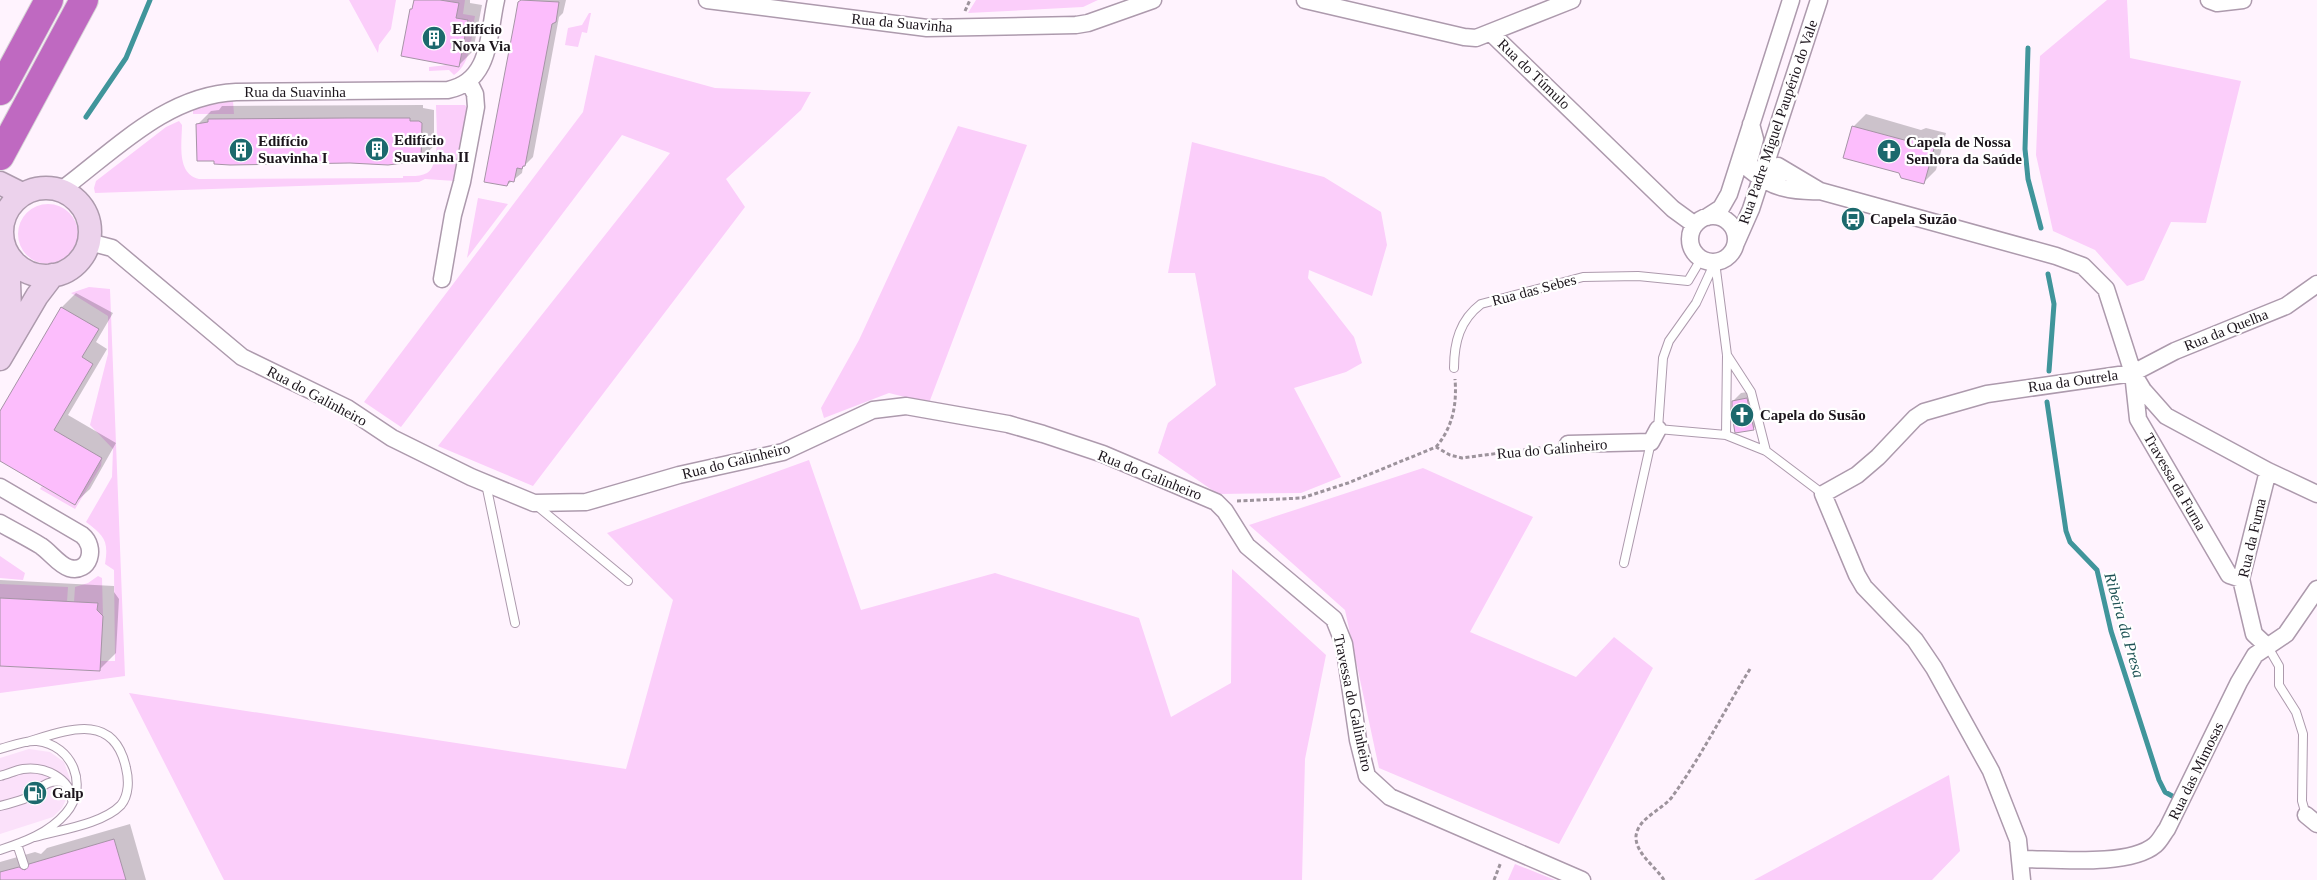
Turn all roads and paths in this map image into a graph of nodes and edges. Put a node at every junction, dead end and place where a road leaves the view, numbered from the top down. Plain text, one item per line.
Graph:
1 (49, 0) edge
2 (84, 0) edge
3 (496, 0) edge
4 (707, 0) edge
5 (1115, 0) edge
6 (1152, 0) edge
7 (1305, 0) edge
8 (1572, 0) edge
9 (1791, 0) edge
10 (1819, 0) edge
11 (2209, 0) edge
12 (2243, 0) edge
13 (1139, 3) edge
14 (1096, 19) junction
15 (1491, 33) junction
16 (469, 82) junction
17 (0, 91) edge
18 (1752, 124) junction
19 (1770, 151) junction
20 (0, 156) edge
21 (1758, 172) junction
22 (1785, 172) junction
23 (0, 183) edge
24 (1784, 189) junction
25 (60, 191) junction
26 (1820, 192) junction
27 (22, 194) junction
28 (1754, 200) junction
29 (1721, 208) junction
30 (1, 221) edge
31 (1701, 221) junction
32 (89, 242) junction
33 (1736, 243) junction
34 (8, 255) junction
35 (1708, 261) junction
36 (53, 275) junction
37 (442, 280) dead end
38 (2317, 284) edge
39 (0, 336) edge
40 (1727, 355) junction
41 (0, 359) edge
42 (1454, 368) joint
43 (2132, 373) junction
44 (1726, 435) junction
45 (1654, 436) junction
46 (1568, 444) joint
47 (1436, 447) junction
48 (1766, 451) junction
49 (2268, 471) junction
50 (485, 482) junction
51 (0, 487) edge
52 (1823, 494) junction
53 (2317, 494) edge
54 (1216, 502) junction
55 (534, 503) junction
56 (0, 523) edge
57 (1624, 562) dead end
58 (2240, 579) junction
59 (628, 581) dead end
60 (2317, 589) edge
61 (515, 623) dead end
62 (2268, 647) junction
63 (1750, 669) dead end
64 (27, 742) junction
65 (0, 749) edge
66 (0, 776) edge
67 (65, 782) junction
68 (73, 802) junction
69 (0, 806) edge
70 (2312, 820) edge
71 (35, 837) junction
72 (17, 844) junction
73 (0, 850) edge
74 (2020, 859) junction
75 (24, 865) dead end
76 (1582, 880) edge
77 (1664, 880) edge
78 (2022, 880) edge

1 - 17 highway
2 - 20 highway
3 - 16 street
4 - 14 street, Rua da Suavinha
5 - 14 street
6 - 13 street, Rua da Suavinha
7 - 15 street, Rua do Túmulo
8 - 15 street
9 - 18 street, Rua Padre Miguel Paupério do Vale
10 - 19 street, Rua Padre Miguel Paupério do Vale
11 - 12 street
13 - 14 street, Rua da Suavinha
15 - 31 street, Rua do Túmulo
16 - 25 street, Rua da Suavinha
16 - 37 street
18 - 21 street
18 - 29 street, Rua Padre Miguel Paupério do Vale
19 - 21 street, Rua Padre Miguel Paupério do Vale
19 - 22 street
21 - 22 street
21 - 24 street
21 - 28 street, Rua Padre Miguel Paupério do Vale
21 - 29 street
22 - 26 street
23 - 27 street
24 - 26 street
24 - 28 street
25 - 27 street
25 - 32 street
26 - 43 street
27 - 30 street
28 - 33 street, Rua Padre Miguel Paupério do Vale
29 - 31 street, Rua Padre Miguel Paupério do Vale
30 - 34 street
31 - 33 street, Rua Padre Miguel Paupério do Vale
31 - 35 street
32 - 36 street
32 - 50 street, Rua do Galinheiro
33 - 35 street, Rua Padre Miguel Paupério do Vale
34 - 36 street
34 - 39 street
35 - 40 lane
35 - 42 lane, Rua das Sebes
35 - 45 lane
36 - 41 street
38 - 43 street, Rua da Quelha
40 - 44 lane
40 - 48 lane
42 - 47 path
43 - 49 street, Rua da Outrela
43 - 52 street, Rua da Outrela
43 - 58 street, Travessa da Furna
44 - 45 lane
44 - 48 lane
45 - 46 street, Rua do Galinheiro
45 - 57 lane
46 - 47 path, Rua do Galinheiro
47 - 54 path, Rua do Galinheiro
48 - 52 lane
49 - 53 street, Rua da Outrela
49 - 58 street, Rua da Furna
50 - 55 street, Rua do Galinheiro
50 - 61 lane
51 - 56 street
52 - 74 street
54 - 55 street, Rua do Galinheiro
54 - 76 street, Travessa do Galinheiro
55 - 59 lane
58 - 62 street, Rua da Furna
60 - 62 street, Rua das Mimosas
62 - 70 lane, Rua da Furna
62 - 74 street, Rua das Mimosas
63 - 77 path
64 - 65 lane
64 - 68 lane
64 - 71 lane
66 - 67 lane
67 - 68 lane
67 - 69 lane
68 - 71 lane
71 - 72 lane
72 - 73 lane
72 - 75 lane
74 - 78 street

